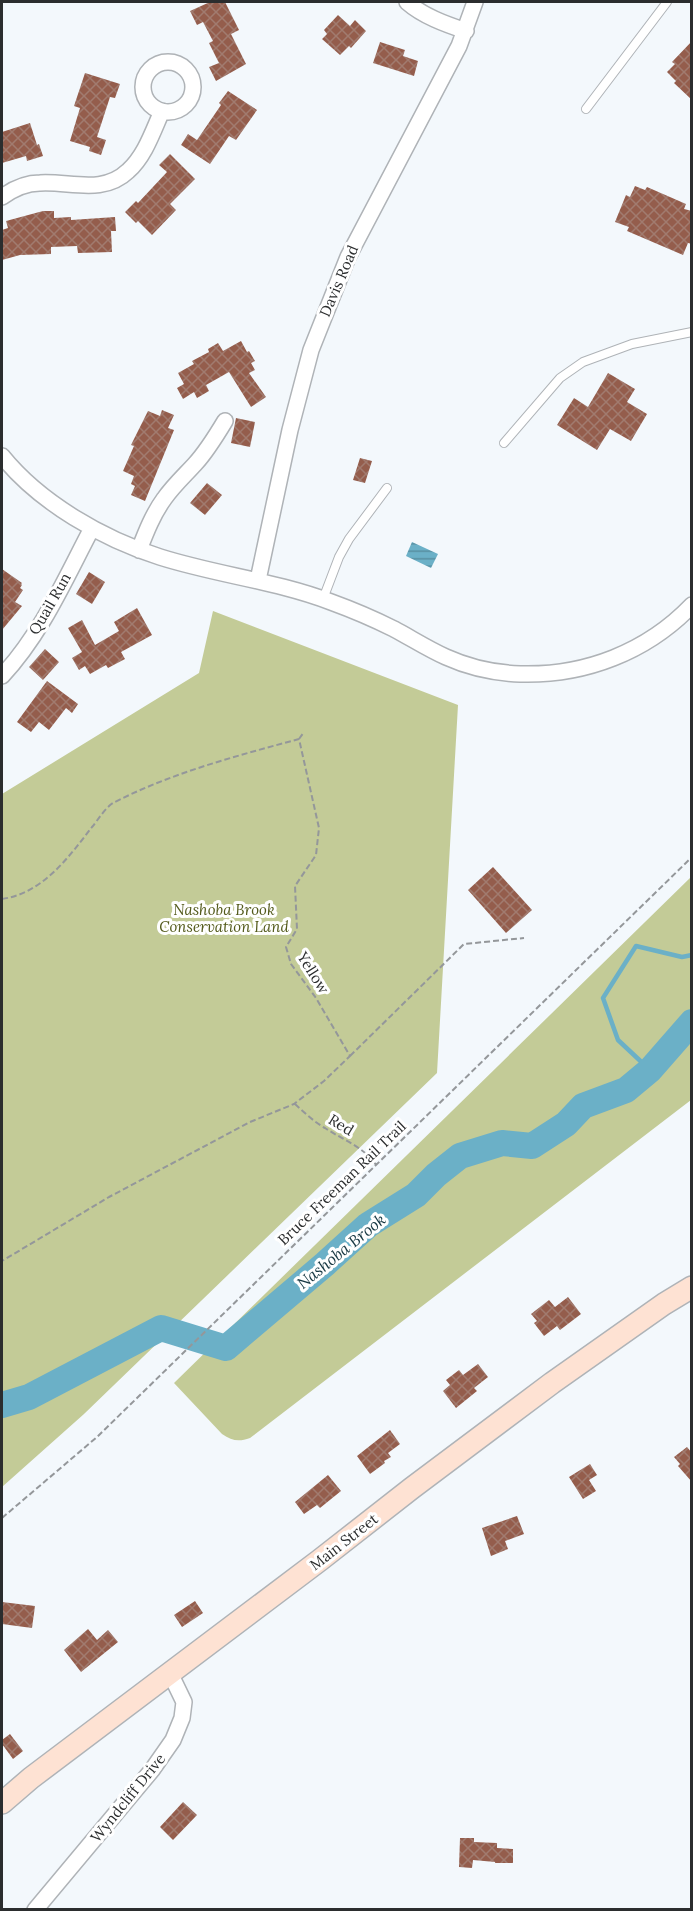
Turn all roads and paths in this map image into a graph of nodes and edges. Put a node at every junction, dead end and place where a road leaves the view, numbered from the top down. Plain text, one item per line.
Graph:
1 (406, 2) edge
2 (476, 2) edge
3 (667, 2) edge
4 (466, 31) junction
5 (586, 109) dead end
6 (162, 111) dead end
7 (2, 197) edge
8 (692, 332) edge
9 (225, 421) dead end
10 (504, 443) dead end
11 (2, 456) edge
12 (387, 488) dead end
13 (92, 528) junction
14 (139, 549) junction
15 (258, 580) junction
16 (323, 599) junction
17 (692, 605) edge
18 (2, 676) edge
19 (304, 732) dead end
20 (299, 739) junction
21 (692, 857) edge
22 (2, 899) edge
23 (524, 938) dead end
24 (350, 1056) junction
25 (294, 1104) junction
26 (376, 1165) junction
27 (2, 1261) edge
28 (692, 1287) edge
29 (2, 1518) edge
30 (170, 1673) junction
31 (2, 1803) edge
32 (35, 1910) edge

1 - 4 street
2 - 4 street, Davis Road
3 - 5 lane
4 - 15 street, Davis Road
6 - 7 street
8 - 10 lane
9 - 14 street
11 - 13 street
12 - 16 lane
13 - 14 street
13 - 18 street, Quail Run
14 - 15 street
15 - 16 street
16 - 17 street
19 - 20 path
20 - 22 path
20 - 24 path, Yellow
21 - 26 path, Bruce Freeman Rail Trail
23 - 24 path
24 - 25 path
25 - 26 path, Red
25 - 27 path
26 - 29 path, Bruce Freeman Rail Trail
28 - 30 main road, Main Street
30 - 31 main road, Main Street
30 - 32 street, Wyndcliff Drive

